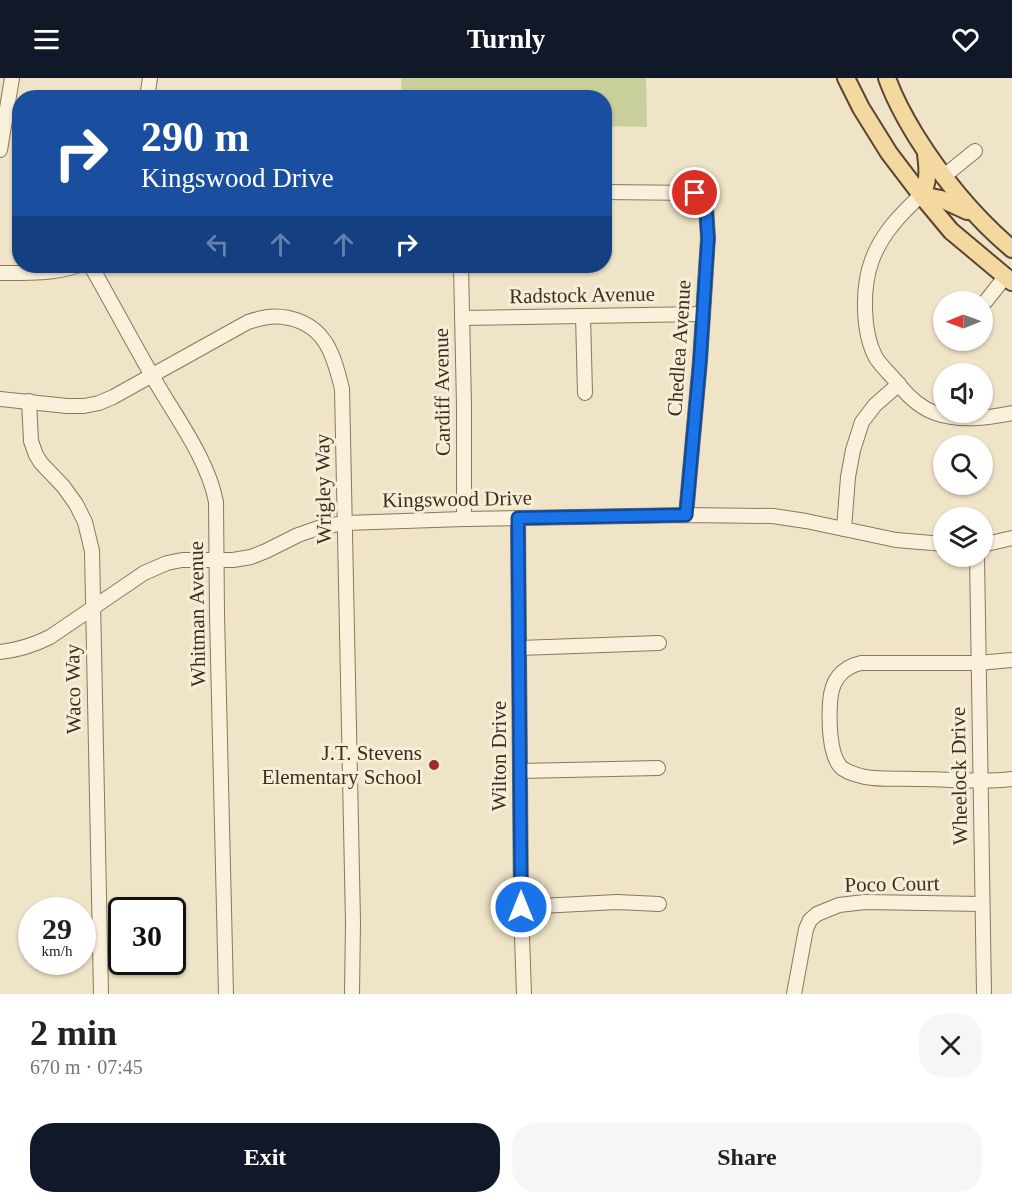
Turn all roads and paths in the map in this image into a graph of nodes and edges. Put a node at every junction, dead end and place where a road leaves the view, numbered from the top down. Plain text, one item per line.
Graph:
1 (12, 78) edge
2 (846, 78) edge
3 (887, 78) edge
4 (0, 150) edge
5 (925, 151) junction
6 (975, 152) dead end
7 (943, 177) junction
8 (612, 192) edge
9 (921, 195) junction
10 (974, 213) junction
11 (1012, 249) edge
12 (95, 273) edge
13 (460, 273) edge
14 (1010, 277) edge
15 (993, 295) edge
16 (703, 314) junction
17 (583, 316) junction
18 (462, 318) junction
19 (152, 376) junction
20 (899, 384) junction
21 (585, 393) dead end
22 (0, 399) edge
23 (29, 401) junction
24 (1012, 413) edge
25 (686, 515) junction
26 (518, 518) junction
27 (464, 519) junction
28 (345, 523) junction
29 (844, 530) junction
30 (1012, 538) edge
31 (993, 542) edge
32 (933, 543) edge
33 (217, 560) junction
34 (977, 567) edge
35 (93, 609) junction
36 (659, 643) dead end
37 (519, 648) junction
38 (0, 652) edge
39 (1012, 660) edge
40 (978, 663) junction
41 (657, 768) dead end
42 (520, 771) junction
43 (1012, 779) edge
44 (980, 781) junction
45 (658, 904) dead end
46 (982, 904) junction
47 (521, 907) junction
48 (100, 994) edge
49 (226, 994) edge
50 (352, 994) edge
51 (524, 994) edge
52 (794, 994) edge
53 (984, 994) edge

1 - 4 street
2 - 9 main road
3 - 5 main road
5 - 7 main road
5 - 9 main road
6 - 7 street
7 - 10 main road
8 - 16 street, Chedlea Avenue
9 - 10 main road
9 - 14 main road
9 - 20 street
10 - 11 main road
12 - 19 street, Whitman Avenue
13 - 18 street, Cardiff Avenue
14 - 15 street
16 - 17 street, Radstock Avenue
16 - 25 street, Chedlea Avenue
17 - 18 street, Radstock Avenue
17 - 21 street
18 - 27 street, Cardiff Avenue
19 - 23 street, Wrigley Way
19 - 28 street, Wrigley Way
19 - 33 street, Whitman Avenue
20 - 24 street
20 - 29 street
22 - 23 street, Wrigley Way
23 - 35 street, Waco Way
25 - 26 street, Kingswood Drive
25 - 29 street, Kingswood Drive
26 - 27 street, Kingswood Drive
26 - 37 street, Wilton Drive
27 - 28 street, Kingswood Drive
28 - 33 street, Kingswood Drive
28 - 50 street, Wrigley Way
29 - 32 street, Kingswood Drive
30 - 31 street
33 - 35 street, Kingswood Drive
33 - 49 street, Whitman Avenue
34 - 40 street, Wheelock Drive
35 - 38 street, Kingswood Drive
35 - 48 street, Waco Way
36 - 37 street
37 - 42 street, Wilton Drive
39 - 40 street
40 - 44 street, Wheelock Drive
40 - 44 street
41 - 42 street
42 - 47 street, Wilton Drive
43 - 44 street
44 - 46 street, Wheelock Drive
45 - 47 street
46 - 52 street, Poco Court
46 - 53 street, Wheelock Drive
47 - 51 street, Wilton Drive

